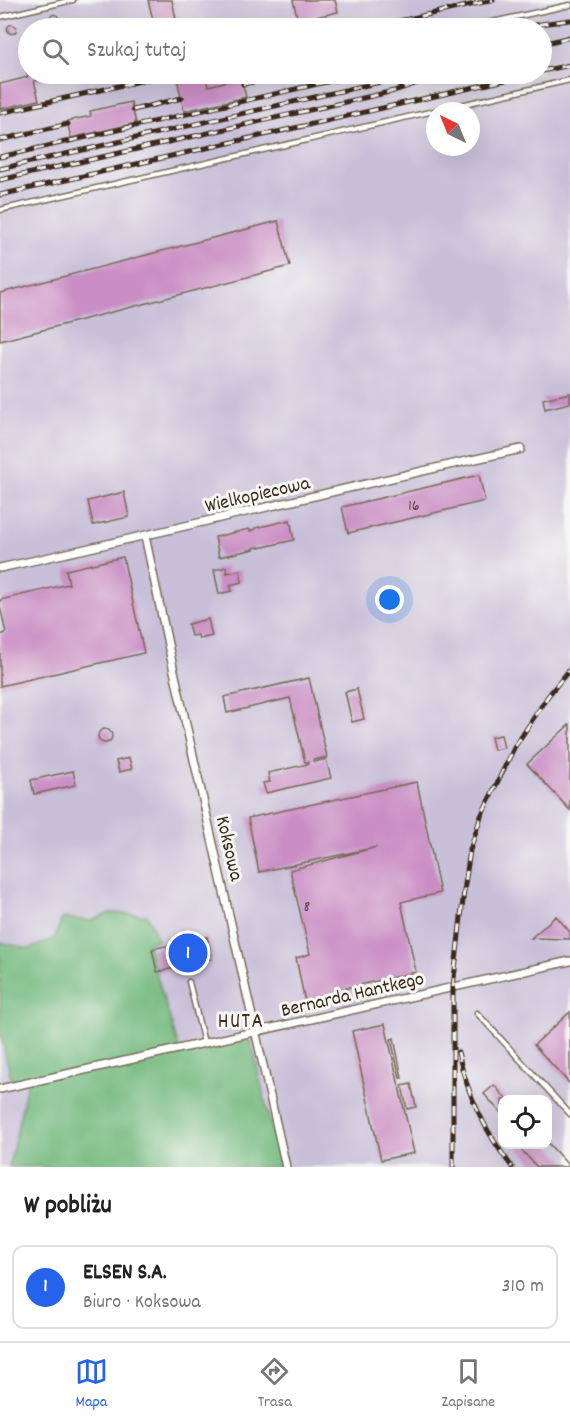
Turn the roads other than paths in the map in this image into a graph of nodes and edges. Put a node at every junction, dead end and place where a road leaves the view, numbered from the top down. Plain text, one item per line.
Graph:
1 (72, 0) edge
2 (570, 4) edge
3 (0, 17) edge
4 (509, 18) edge
5 (570, 80) edge
6 (0, 210) edge
7 (521, 449) dead end
8 (145, 536) junction
9 (0, 568) edge
10 (570, 961) edge
11 (189, 982) dead end
12 (477, 1014) dead end
13 (255, 1032) junction
14 (204, 1044) junction
15 (0, 1089) edge
16 (570, 1114) edge
17 (286, 1167) edge

1 - 3 lane
2 - 4 lane
5 - 6 lane
7 - 8 street, Wielkopiecowa
8 - 9 street, Wielkopiecowa
8 - 13 street, Koksowa
10 - 13 street, Bernarda Hantkego
11 - 14 lane
12 - 16 lane
13 - 14 street, Bernarda Hantkego
13 - 17 street, Koksowa
14 - 15 street, Bernarda Hantkego

